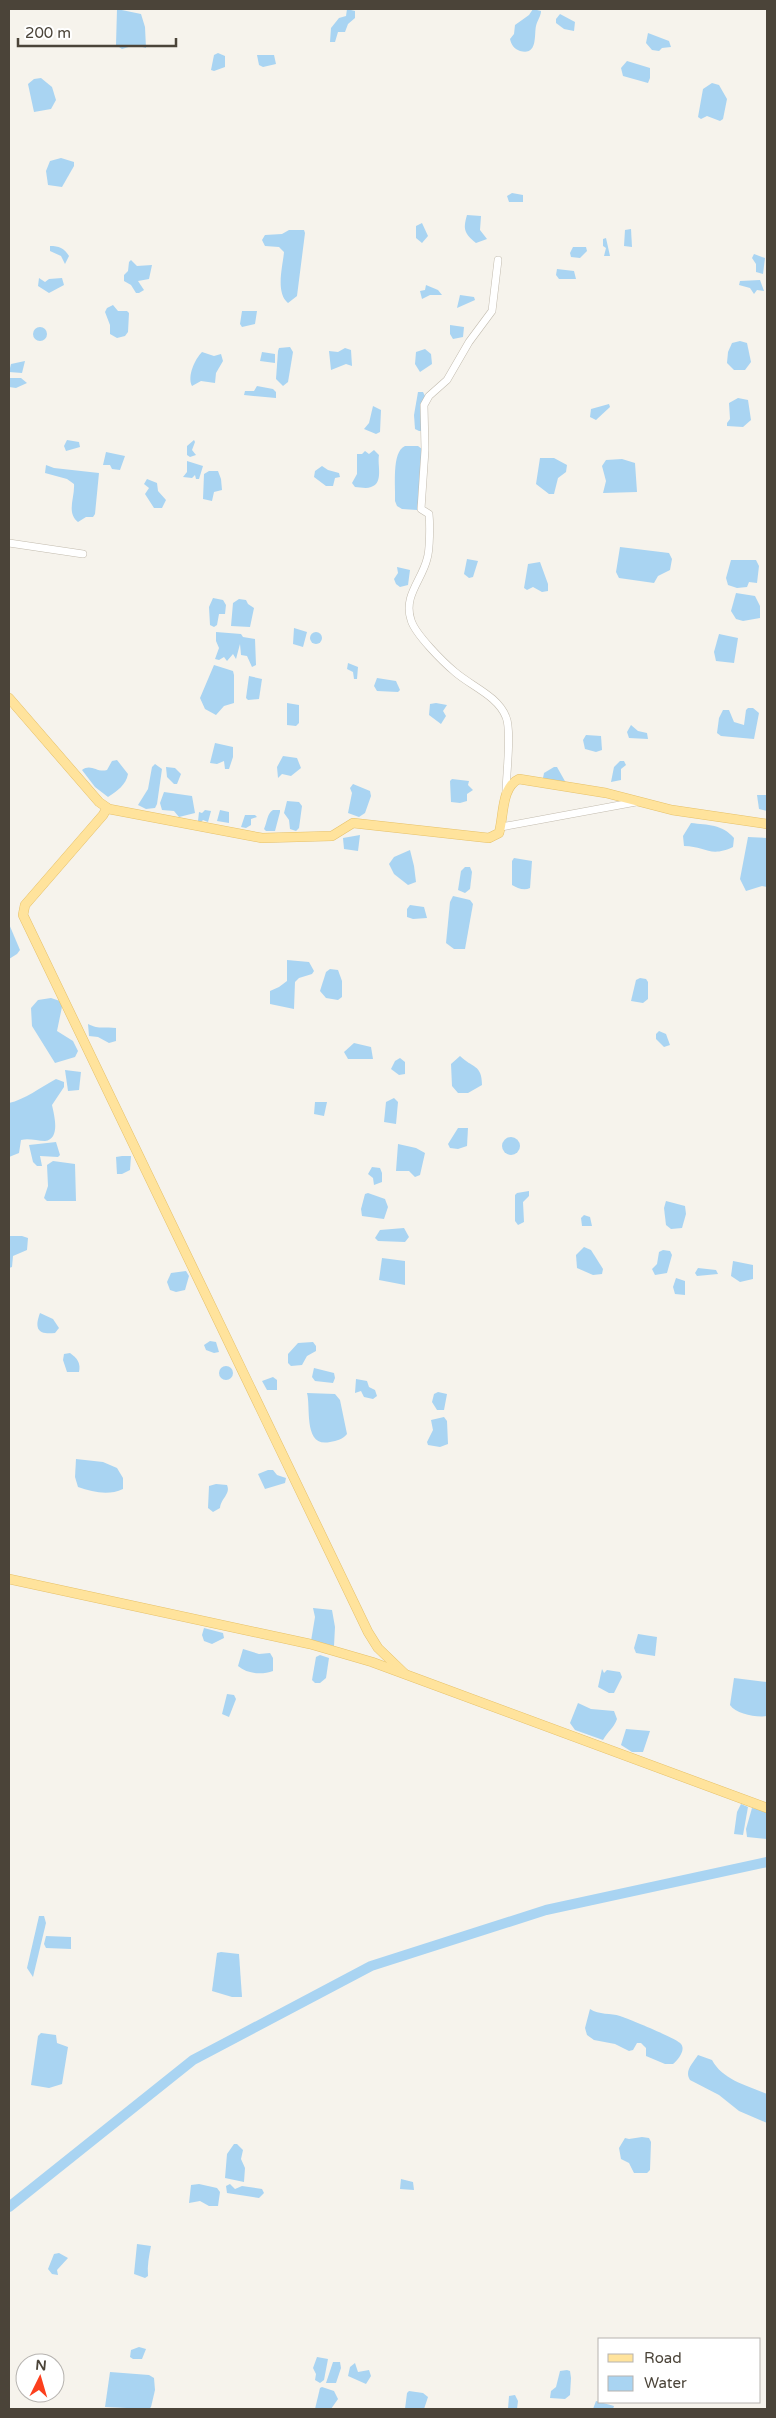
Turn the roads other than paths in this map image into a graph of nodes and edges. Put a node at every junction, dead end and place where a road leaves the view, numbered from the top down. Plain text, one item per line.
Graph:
1 (498, 260) dead end
2 (9, 543) edge
3 (83, 554) dead end
4 (9, 698) edge
5 (506, 793) junction
6 (638, 801) junction
7 (107, 808) junction
8 (767, 824) edge
9 (501, 827) junction
10 (9, 1578) edge
11 (404, 1672) junction
12 (767, 1808) edge

1 - 5 street
2 - 3 street
4 - 7 main road
5 - 6 main road
5 - 9 main road
6 - 8 main road
6 - 9 street
7 - 9 main road
7 - 11 main road
10 - 11 main road
11 - 12 main road

